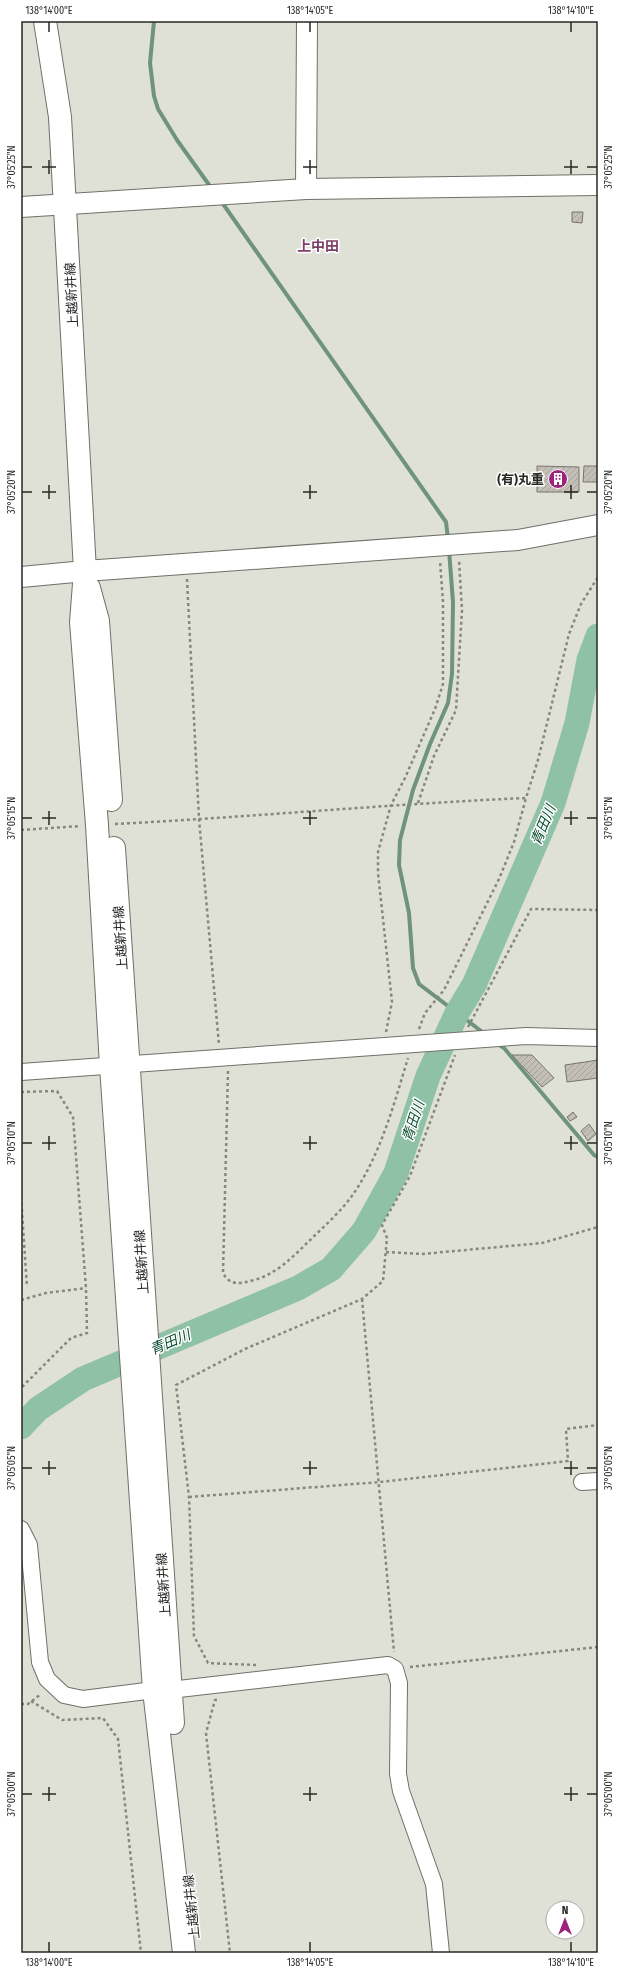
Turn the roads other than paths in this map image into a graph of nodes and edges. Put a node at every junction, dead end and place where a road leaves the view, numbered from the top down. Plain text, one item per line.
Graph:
1 (45, 21) edge
2 (307, 21) edge
3 (598, 185) edge
4 (306, 189) junction
5 (66, 204) junction
6 (21, 207) edge
7 (598, 525) edge
8 (85, 571) junction
9 (21, 578) edge
10 (598, 1038) edge
11 (120, 1066) junction
12 (21, 1072) edge
13 (21, 1529) edge
14 (162, 1690) junction
15 (184, 1953) edge
16 (196, 1953) edge
17 (441, 1953) edge

1 - 5 main road, 上越新井線
2 - 4 street
3 - 4 street
4 - 5 street
5 - 6 street
5 - 8 main road, 上越新井線
7 - 8 street
8 - 9 street
8 - 11 main road, 上越新井線
10 - 11 street
11 - 12 street
11 - 14 main road, 上越新井線
13 - 14 street
14 - 15 main road, 上越新井線
14 - 16 main road, 上越新井線
14 - 17 street

